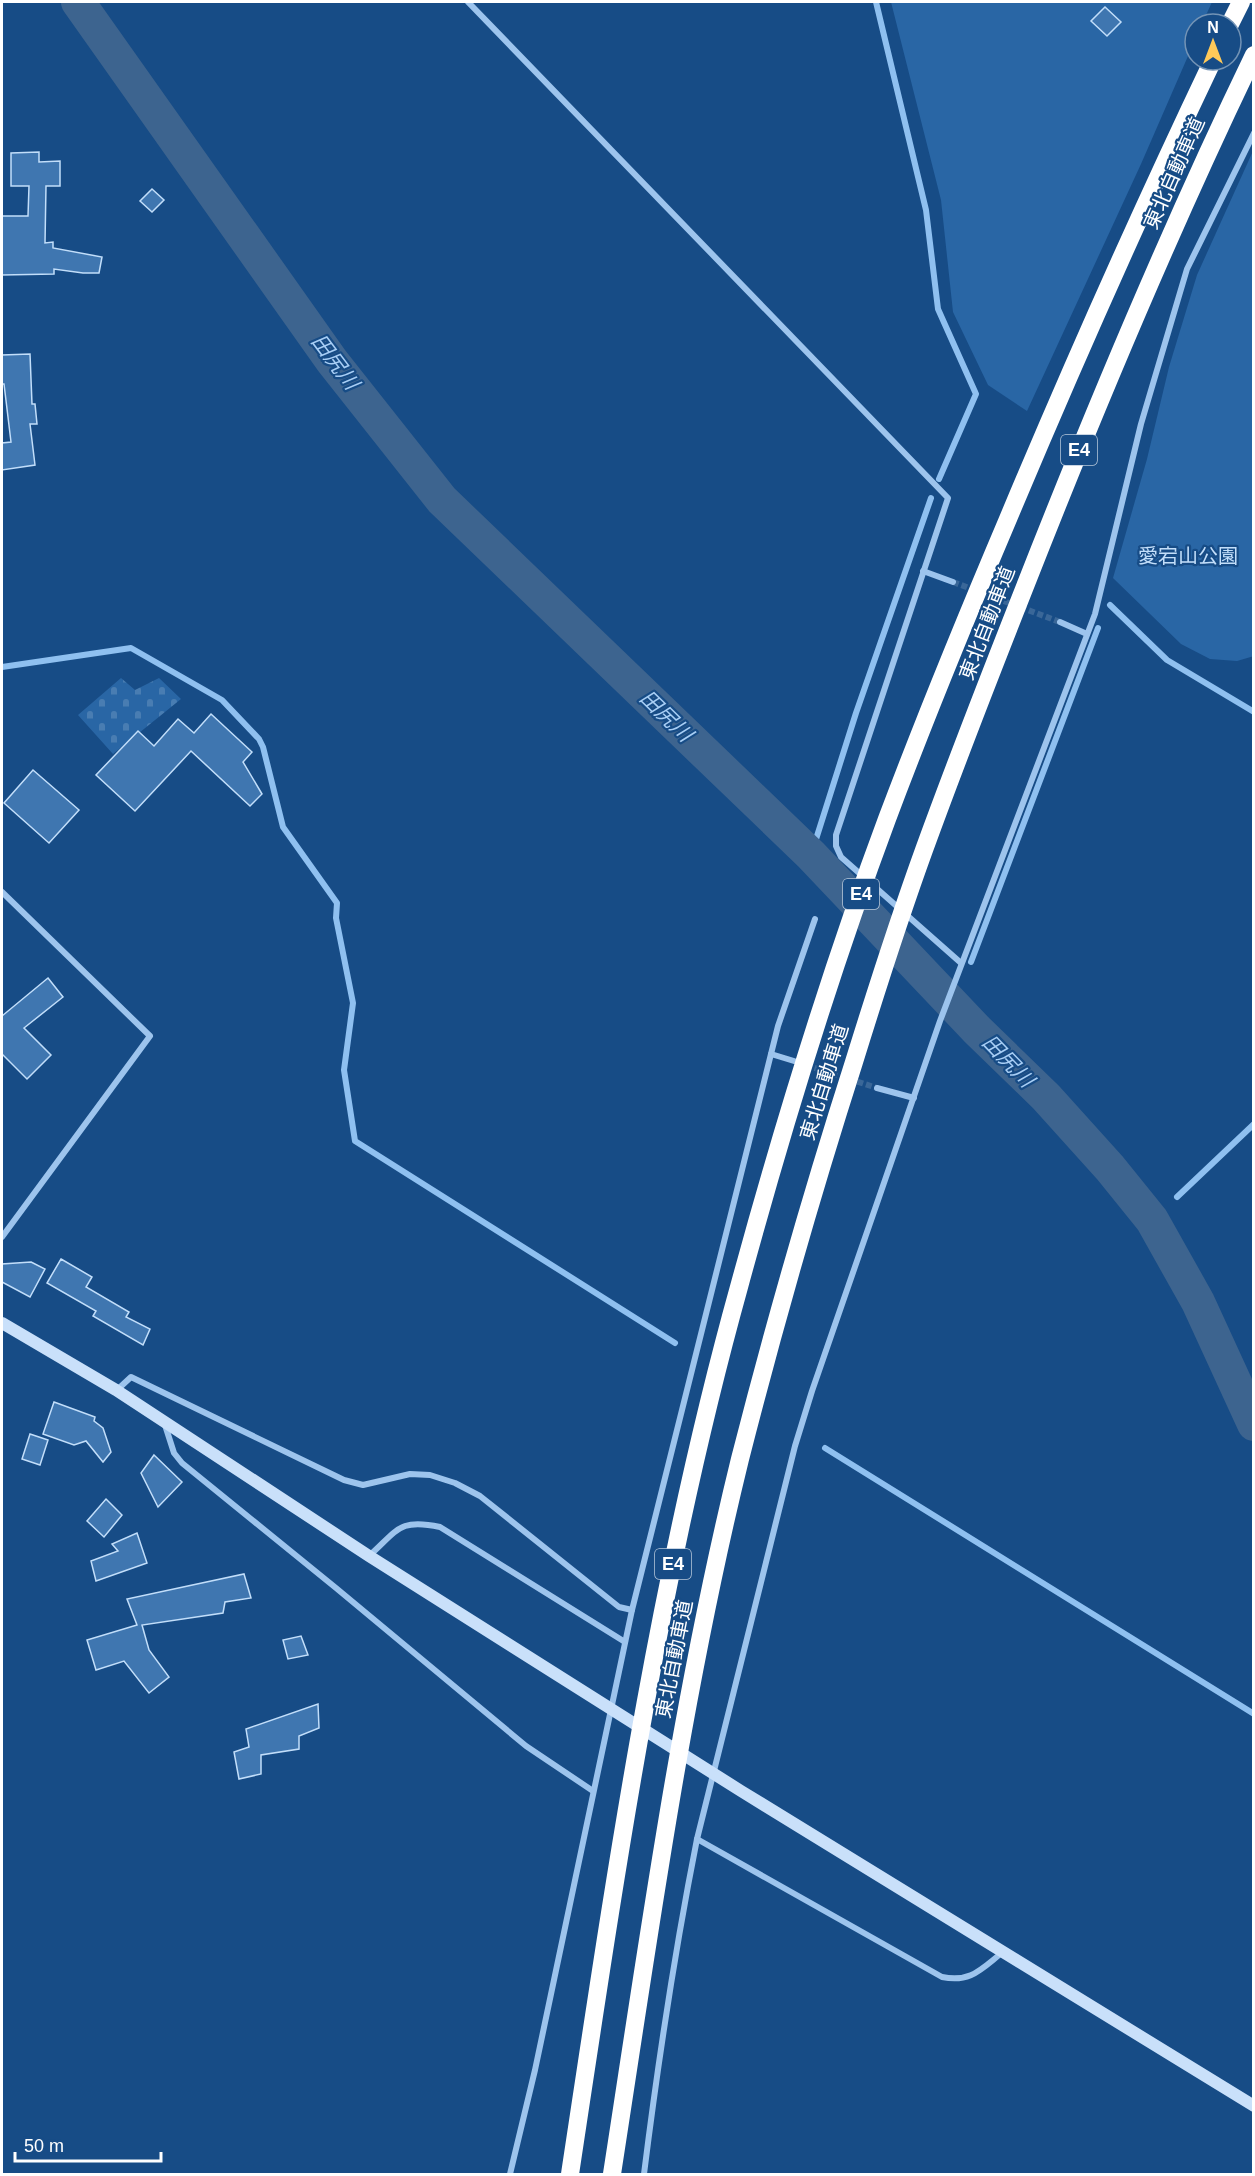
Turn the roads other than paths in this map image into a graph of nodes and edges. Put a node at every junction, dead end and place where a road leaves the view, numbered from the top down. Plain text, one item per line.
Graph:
1 (468, 2) edge
2 (1254, 54) edge
3 (1207, 72) edge
4 (1254, 133) edge
5 (923, 571) junction
6 (953, 582) tunnel mouth
7 (1059, 622) tunnel mouth
8 (1087, 634) junction
9 (2, 891) edge
10 (815, 919) dead end
11 (961, 963) junction
12 (771, 1054) junction
13 (794, 1061) dead end
14 (877, 1088) tunnel mouth
15 (914, 1098) junction
16 (2, 1236) edge
17 (2, 1323) edge
18 (116, 1390) junction
19 (164, 1421) junction
20 (369, 1556) junction
21 (632, 1610) junction
22 (625, 1642) junction
23 (593, 1791) junction
24 (697, 1839) junction
25 (1003, 1952) junction
26 (1254, 2106) edge
27 (510, 2175) edge
28 (570, 2175) edge
29 (612, 2175) edge
30 (644, 2175) edge

1 - 5 street
2 - 29 highway, 東北自動車道 / E4
3 - 28 highway, 東北自動車道 / E4
4 - 8 street
5 - 6 street
5 - 11 street
7 - 8 street
8 - 11 street
9 - 16 street
10 - 12 street
11 - 15 street
12 - 13 street
12 - 21 street
14 - 15 street
15 - 24 street
17 - 18 street
18 - 19 street
18 - 21 street
19 - 20 street
19 - 23 street
20 - 22 street
20 - 25 street
21 - 22 street
22 - 23 street
23 - 27 street
24 - 25 street
24 - 30 street
25 - 26 street

